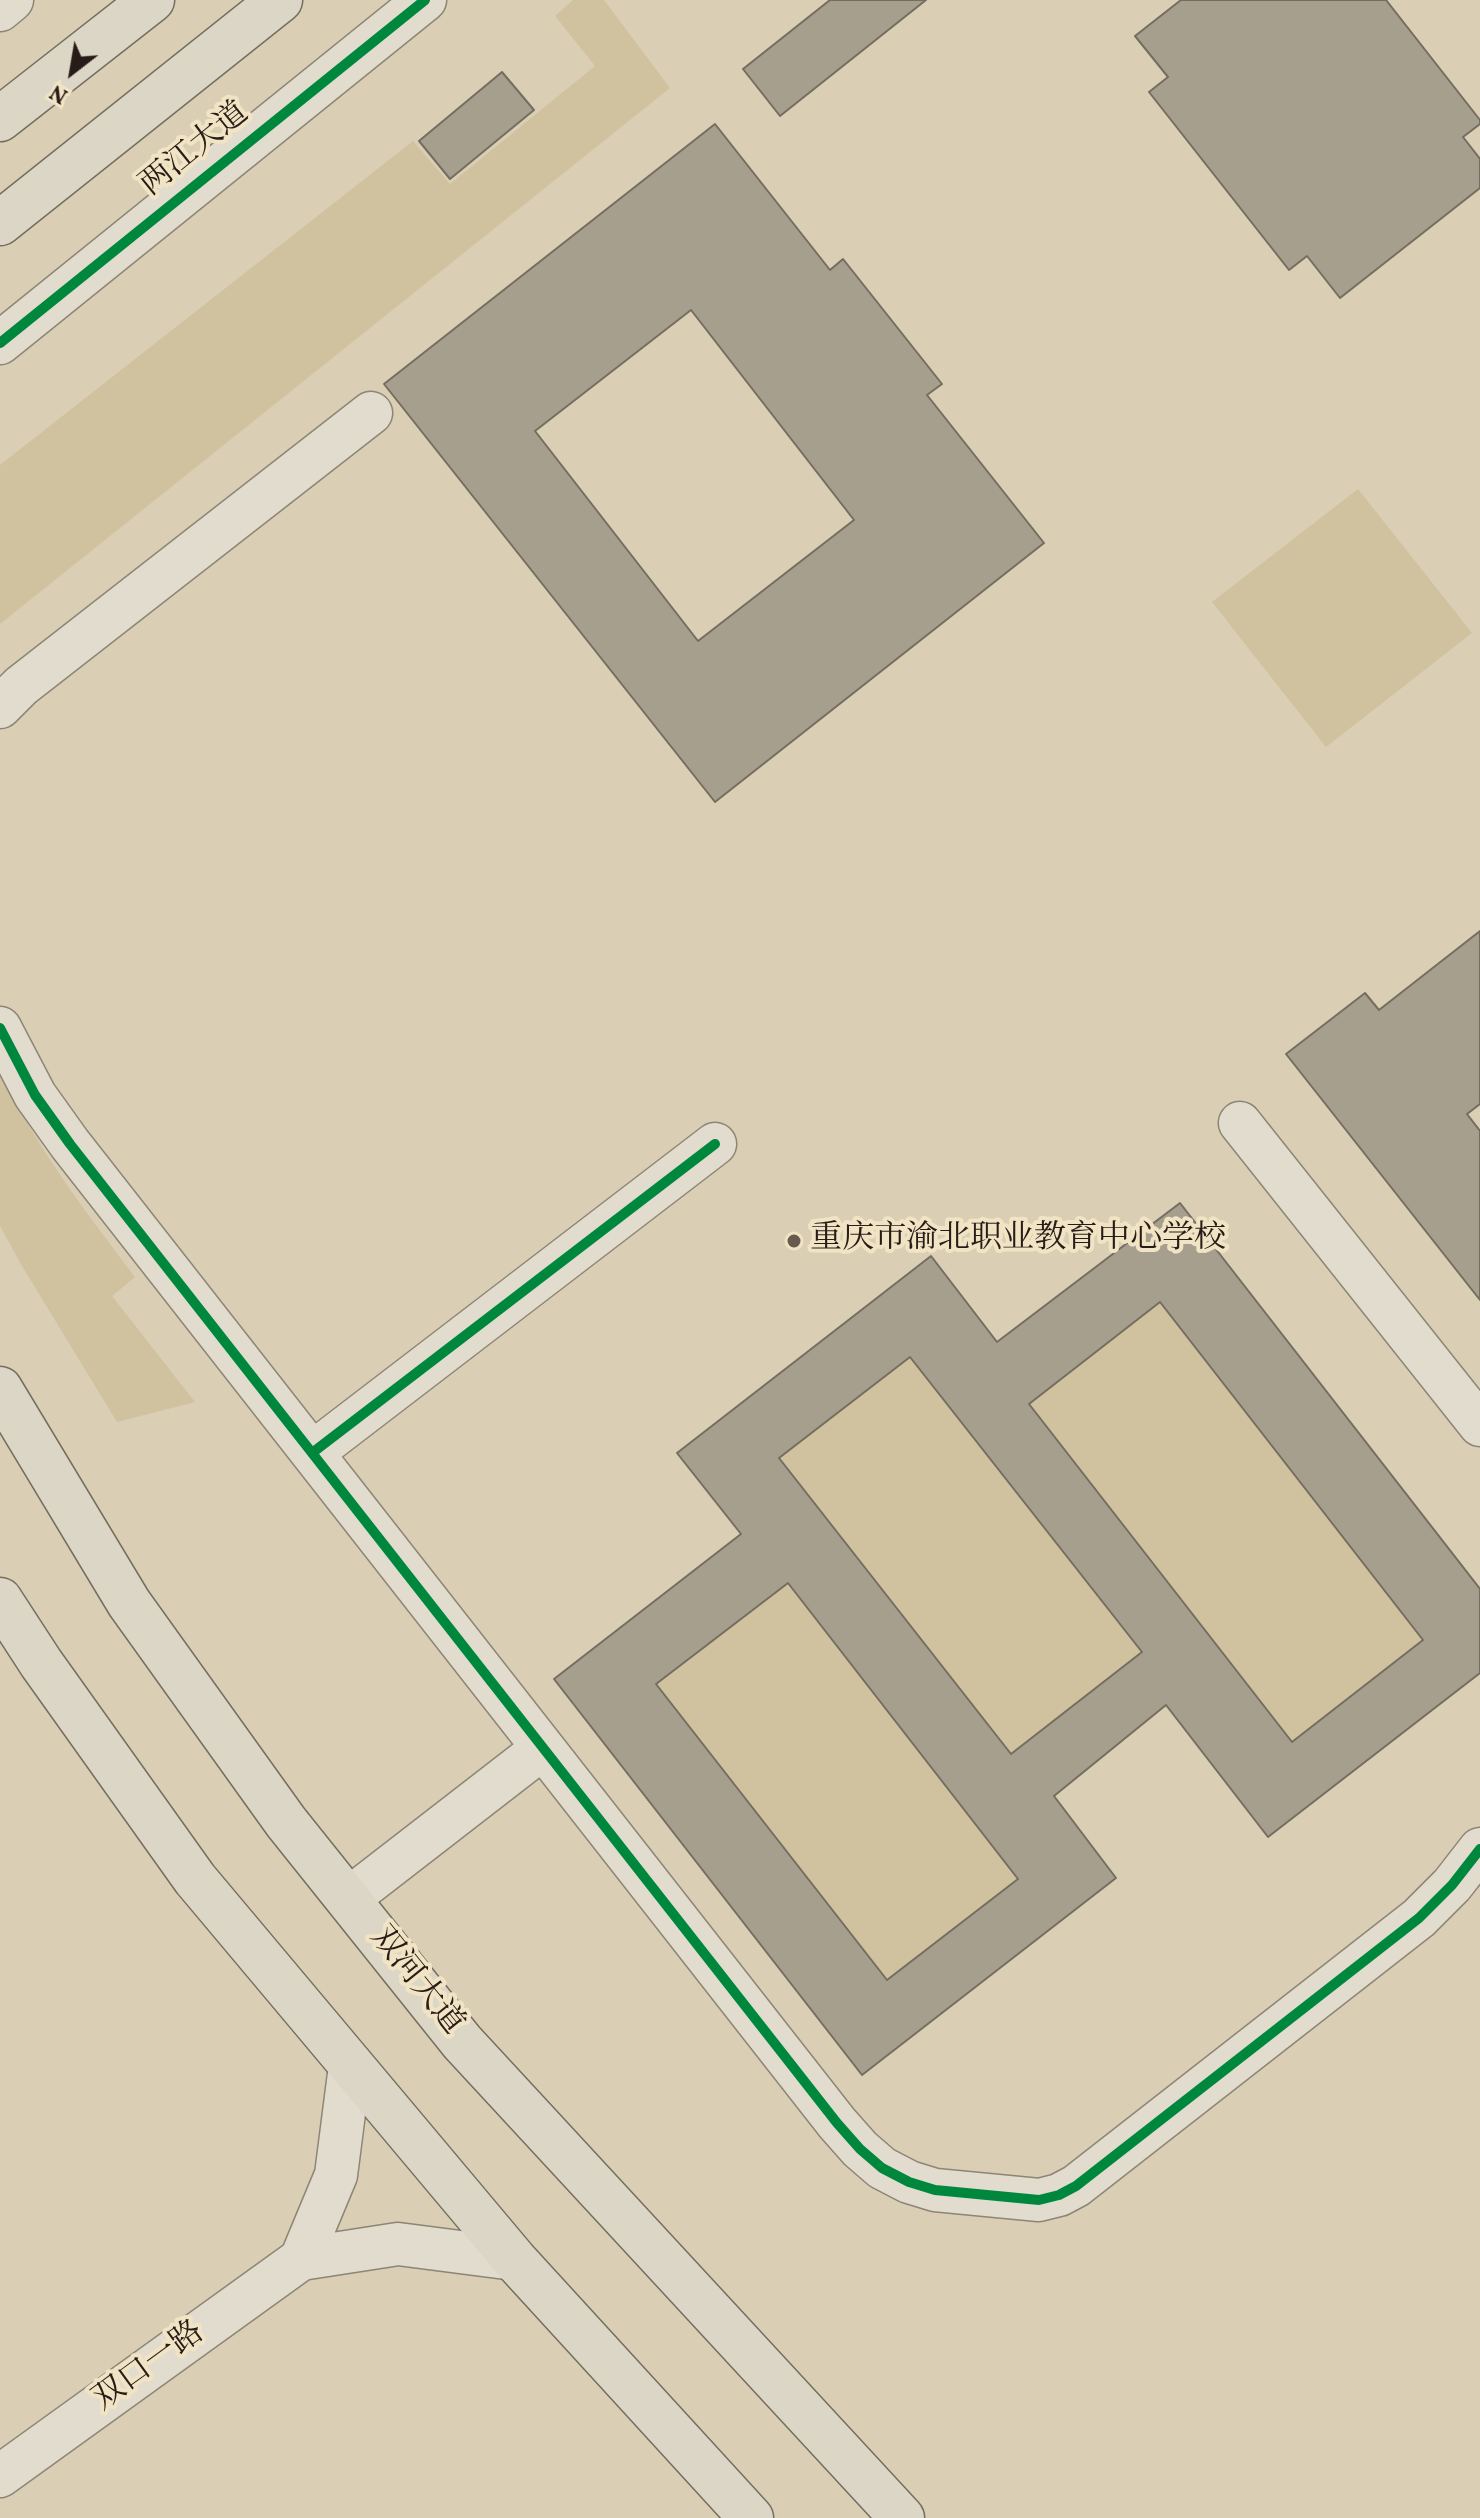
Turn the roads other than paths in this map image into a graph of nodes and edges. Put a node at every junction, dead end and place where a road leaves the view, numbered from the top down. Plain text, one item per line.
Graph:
1 (12, 0) edge
2 (152, 0) edge
3 (280, 0) edge
4 (425, 0) edge
5 (0, 10) edge
6 (0, 119) edge
7 (0, 223) edge
8 (0, 343) edge
9 (371, 413) dead end
10 (0, 707) edge
11 (0, 1028) edge
12 (1240, 1123) dead end
13 (715, 1144) dead end
14 (0, 1389) edge
15 (1480, 1425) edge
16 (312, 1453) junction
17 (0, 1600) edge
18 (543, 1748) junction
19 (1480, 1849) edge
20 (348, 1899) junction
21 (350, 2066) junction
22 (301, 2259) junction
23 (514, 2259) junction
24 (0, 2476) edge
25 (751, 2518) edge
26 (902, 2518) edge

1 - 5 street
2 - 6 main road
3 - 7 main road, 两江大道
4 - 8 street, 两江大道
9 - 10 street
11 - 16 street
12 - 15 street
13 - 16 street
14 - 20 main road, 双河大道
16 - 18 street
17 - 21 main road
18 - 19 street
18 - 20 street
20 - 26 main road, 双河大道
21 - 22 street
21 - 23 main road
22 - 23 street
22 - 24 street, 双口一路
23 - 25 main road

